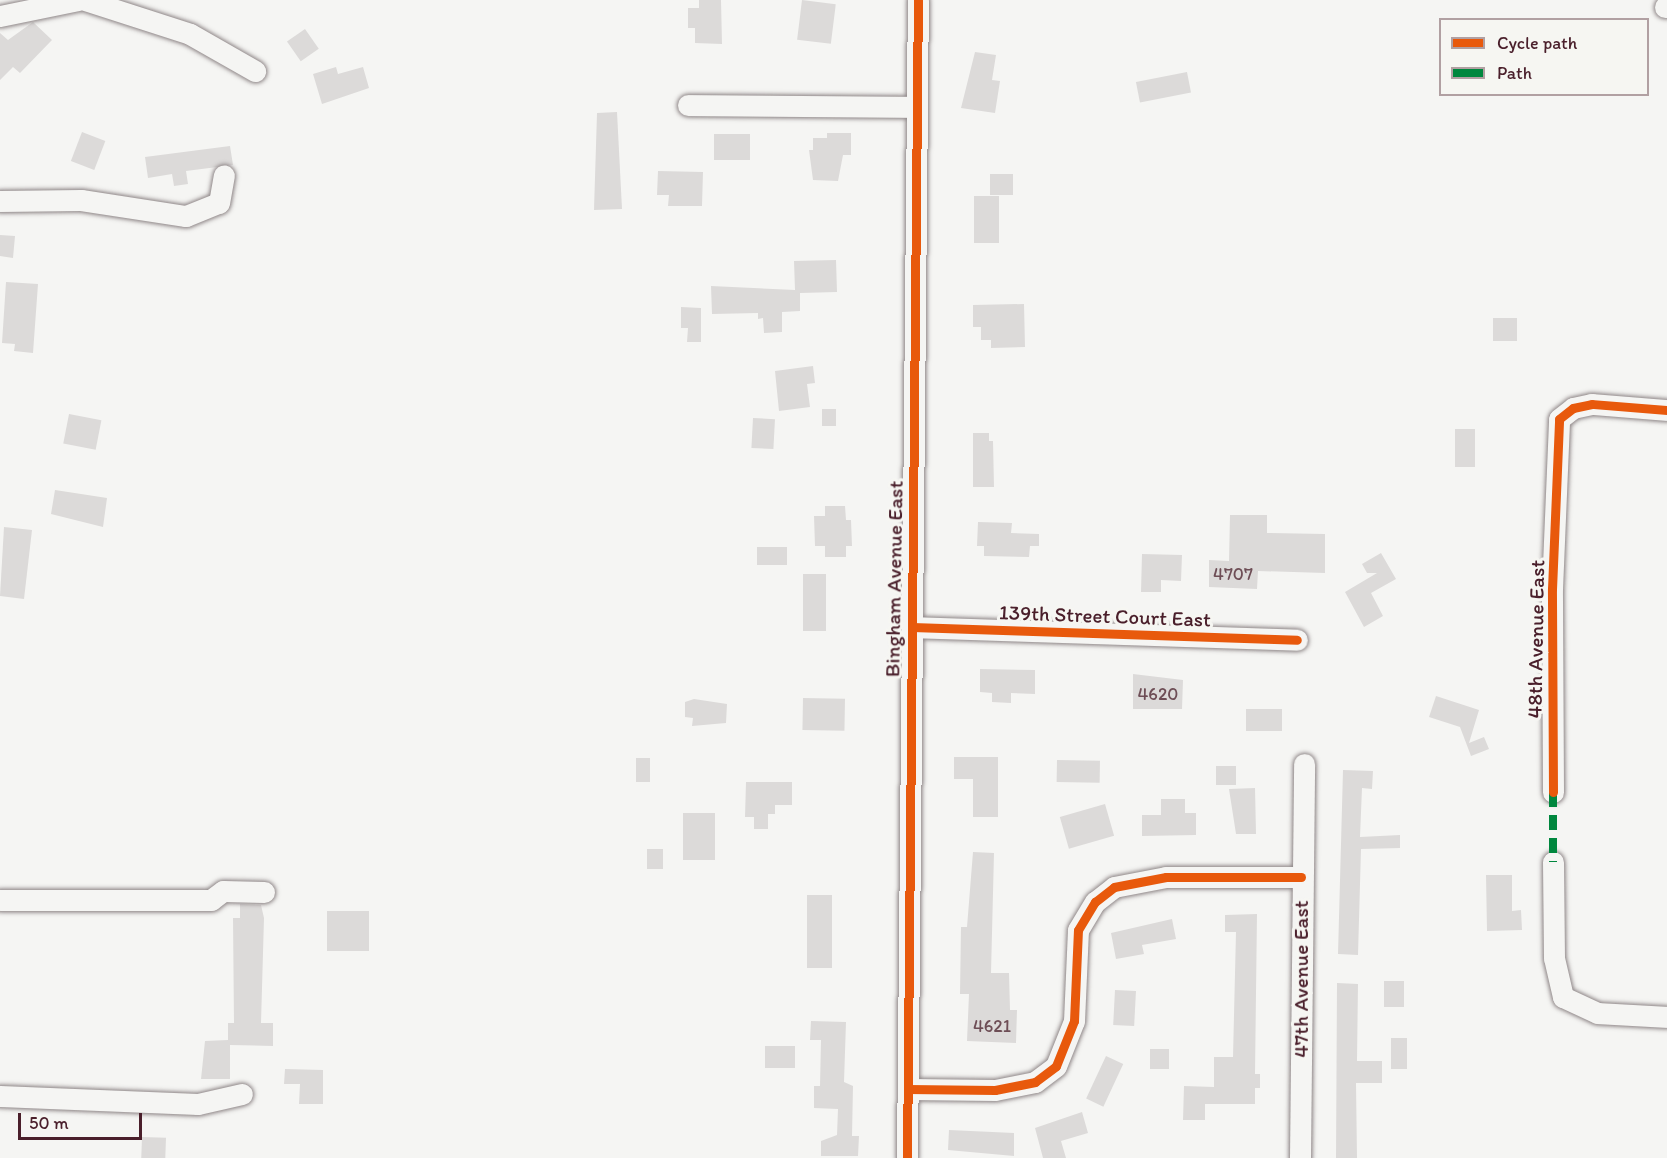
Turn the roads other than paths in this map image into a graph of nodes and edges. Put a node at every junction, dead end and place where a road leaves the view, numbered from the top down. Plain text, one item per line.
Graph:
1 (78, 0) edge
2 (85, 0) edge
3 (918, 0) edge
4 (0, 16) edge
5 (255, 71) dead end
6 (688, 105) dead end
7 (917, 107) junction
8 (224, 176) dead end
9 (0, 201) edge
10 (1667, 410) edge
11 (912, 627) junction
12 (1296, 640) dead end
13 (1304, 764) dead end
14 (1553, 792) dead end
15 (1553, 862) dead end
16 (1301, 877) junction
17 (264, 892) dead end
18 (0, 900) edge
19 (1667, 1017) edge
20 (908, 1089) junction
21 (242, 1094) dead end
22 (0, 1096) edge
23 (907, 1158) edge
24 (1300, 1158) edge

1 - 4 street
2 - 5 street
3 - 7 street, Bingham Avenue East
6 - 7 street
7 - 11 street, Bingham Avenue East
8 - 9 street
10 - 14 street, 48th Avenue East
11 - 12 street, 139th Street Court East
11 - 20 street, Bingham Avenue East
13 - 16 street, 47th Avenue East
15 - 19 street
16 - 20 street
16 - 24 street, 47th Avenue East
17 - 18 street
20 - 23 street, Bingham Avenue East
21 - 22 street

